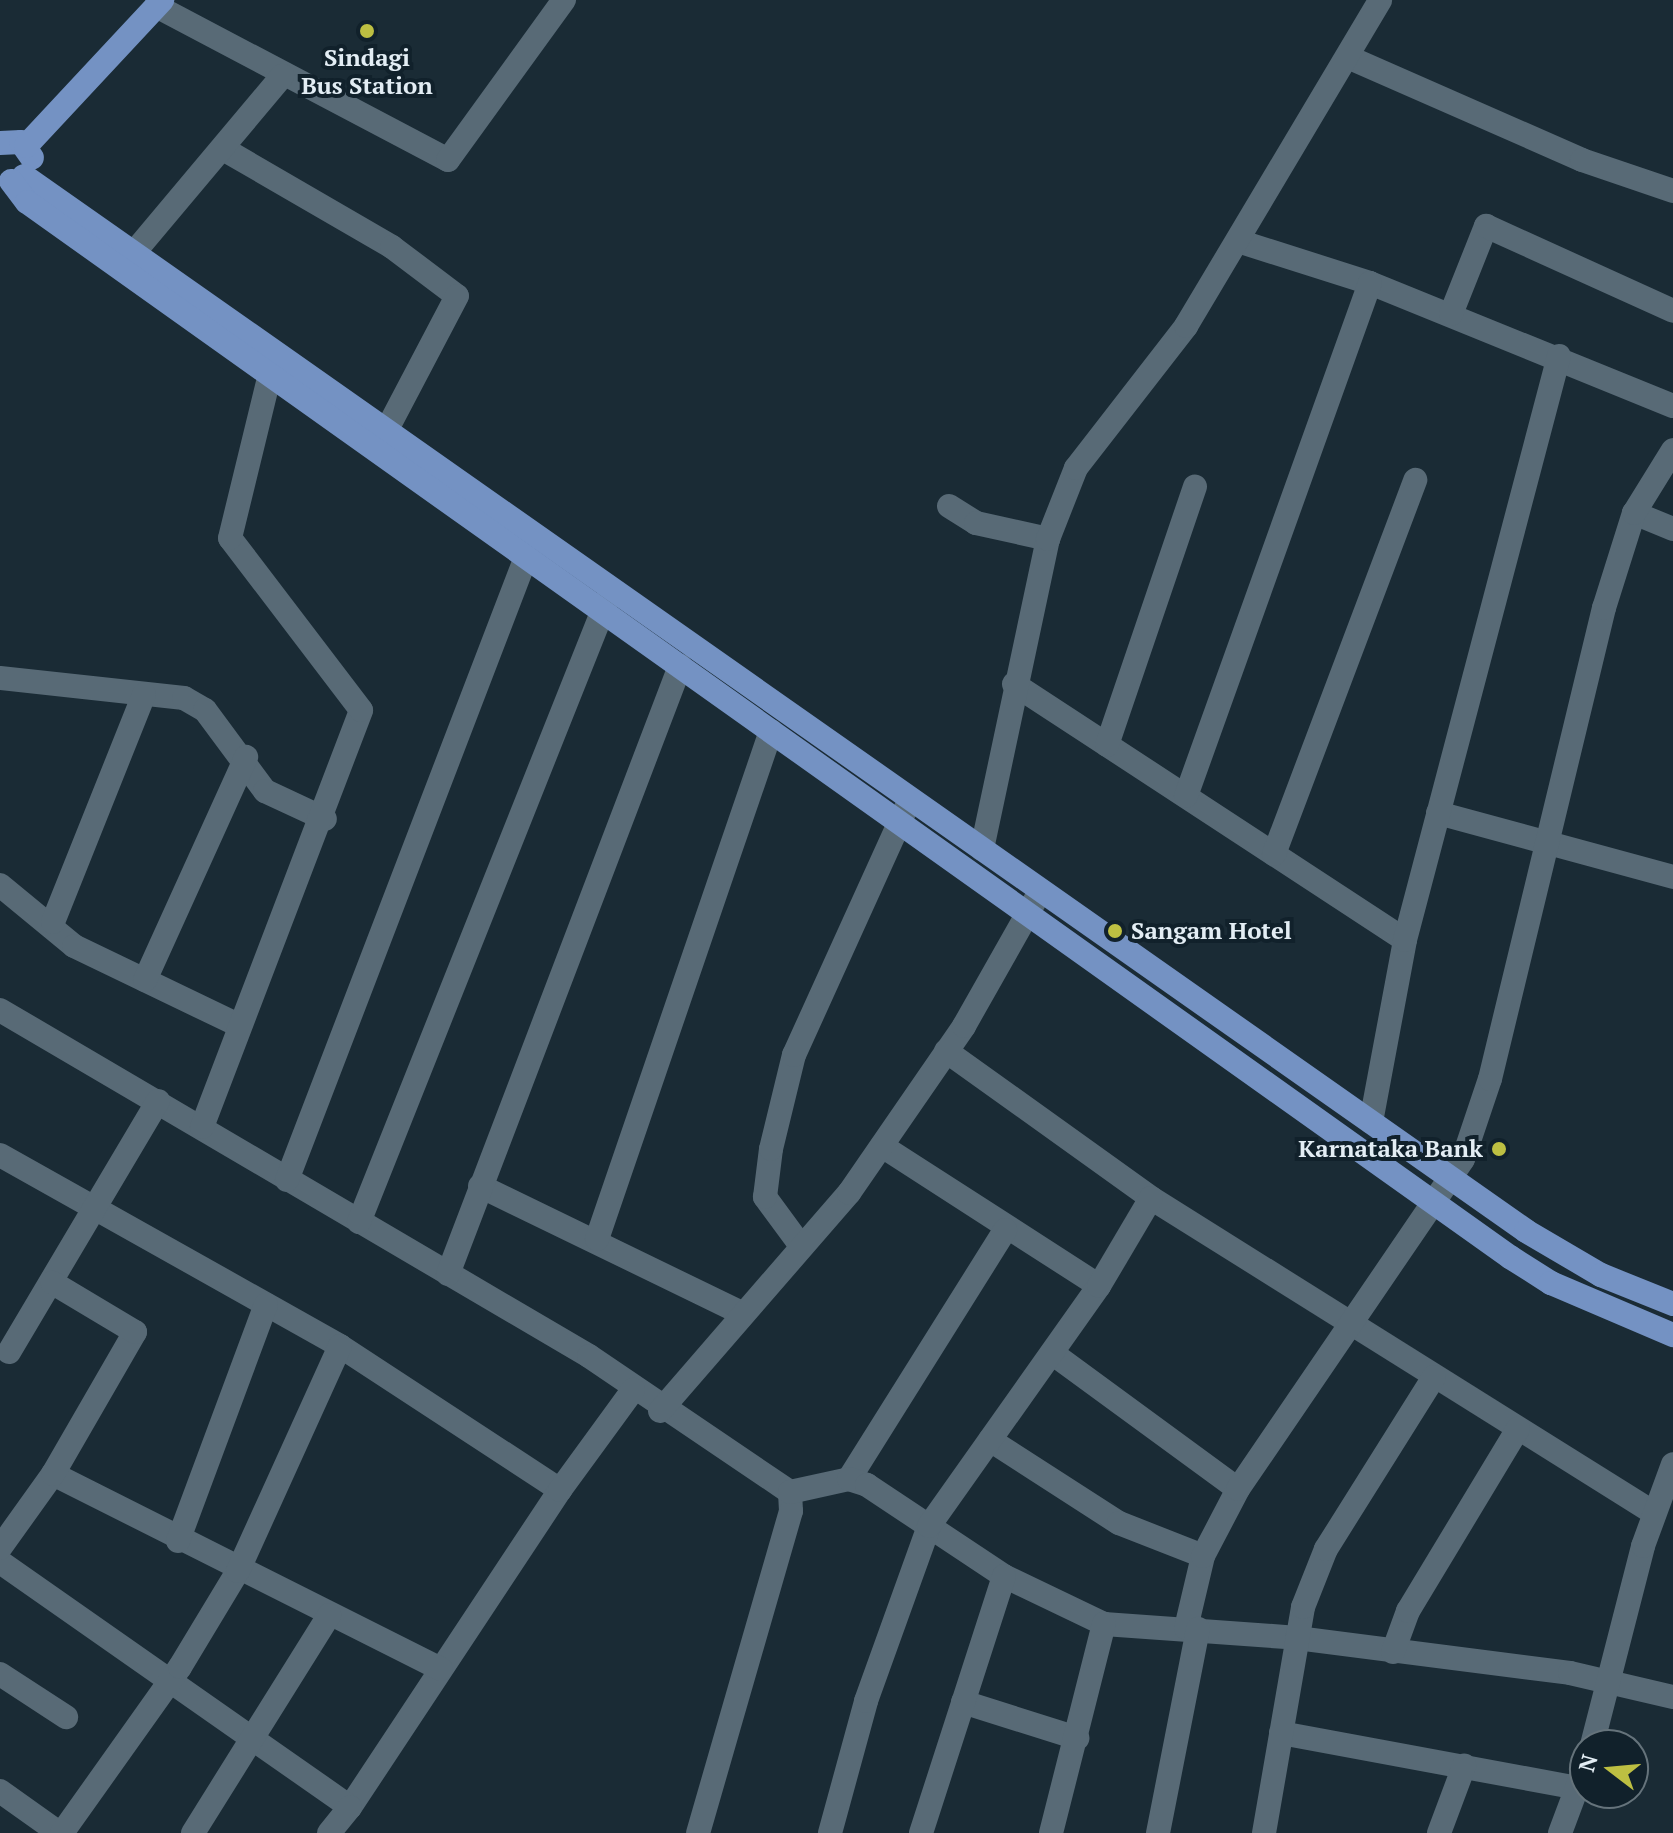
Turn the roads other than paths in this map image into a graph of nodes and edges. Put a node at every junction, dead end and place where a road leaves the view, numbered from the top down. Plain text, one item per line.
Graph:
1 (564, 0) edge
2 (1380, 0) edge
3 (153, 2) edge
4 (1350, 58) junction
5 (282, 76) junction
6 (12, 143) edge
7 (225, 150) junction
8 (12, 178) edge
9 (1673, 191) edge
10 (1241, 242) junction
11 (132, 255) junction
12 (1370, 283) junction
13 (1673, 311) edge
14 (1451, 314) junction
15 (1559, 356) junction
16 (272, 364) junction
17 (1673, 406) edge
18 (352, 420) junction
19 (386, 431) junction
20 (1673, 450) edge
21 (1415, 480) dead end
22 (1195, 487) dead end
23 (949, 506) dead end
24 (1634, 513) junction
25 (1673, 529) edge
26 (1048, 539) junction
27 (526, 557) junction
28 (607, 600) junction
29 (680, 666) junction
30 (0, 678) edge
31 (1014, 684) junction
32 (144, 694) junction
33 (771, 731) junction
34 (1107, 745) junction
35 (246, 757) junction
36 (1186, 796) junction
37 (911, 799) junction
38 (1438, 813) junction
39 (325, 819) junction
40 (899, 822) junction
41 (1547, 839) junction
42 (982, 849) junction
43 (1274, 854) junction
44 (1673, 877) edge
45 (0, 885) edge
46 (1041, 891) junction
47 (1026, 913) junction
48 (53, 922) junction
49 (1405, 940) junction
50 (145, 980) junction
51 (0, 1010) edge
52 (240, 1026) junction
53 (946, 1051) junction
54 (158, 1101) junction
55 (1371, 1122) junction
56 (202, 1127) junction
57 (882, 1146) junction
58 (0, 1155) edge
59 (1449, 1177) junction
60 (287, 1180) junction
61 (480, 1186) junction
62 (1151, 1198) junction
63 (1433, 1202) junction
64 (97, 1206) junction
65 (359, 1222) junction
66 (1005, 1230) junction
67 (597, 1239) junction
68 (801, 1246) junction
69 (448, 1274) junction
70 (53, 1283) junction
71 (1099, 1286) junction
72 (1673, 1304) edge
73 (266, 1305) junction
74 (742, 1313) junction
75 (1353, 1327) junction
76 (1673, 1335) edge
77 (340, 1346) junction
78 (9, 1352) dead end
79 (1052, 1353) junction
80 (1434, 1377) junction
81 (633, 1390) junction
82 (660, 1411) junction
83 (1518, 1429) junction
84 (990, 1440) junction
85 (1673, 1464) edge
86 (53, 1474) junction
87 (849, 1479) junction
88 (1238, 1489) junction
89 (560, 1490) junction
90 (790, 1492) junction
91 (1654, 1513) junction
92 (929, 1526) junction
93 (178, 1541) junction
94 (0, 1548) edge
95 (1203, 1556) junction
96 (0, 1562) edge
97 (238, 1571) junction
98 (1004, 1576) junction
99 (329, 1615) junction
100 (1104, 1624) junction
101 (1192, 1629) junction
102 (1297, 1638) junction
103 (1393, 1652) junction
104 (441, 1669) junction
105 (0, 1674) edge
106 (169, 1682) junction
107 (1613, 1683) junction
108 (1673, 1697) edge
109 (963, 1702) junction
110 (66, 1717) dead end
111 (1597, 1729) edge
112 (1281, 1733) junction
113 (1077, 1738) junction
114 (252, 1742) junction
115 (1464, 1766) junction
116 (1569, 1776) edge
117 (0, 1791) edge
118 (350, 1807) junction
119 (1569, 1809) edge
120 (60, 1833) edge
121 (193, 1833) edge
122 (329, 1833) edge
123 (698, 1833) edge
124 (830, 1833) edge
125 (921, 1833) edge
126 (1051, 1833) edge
127 (1158, 1833) edge
128 (1264, 1833) edge
129 (1439, 1833) edge
130 (1560, 1833) edge

1 - 5 street
2 - 4 street
3 - 5 street
3 - 6 main road
4 - 9 street
4 - 10 street
5 - 7 street
6 - 8 main road
7 - 11 street
7 - 19 street
8 - 11 main road
8 - 16 main road
10 - 12 street
10 - 26 street
11 - 16 main road
12 - 14 street
12 - 36 street
13 - 14 street
14 - 15 street
15 - 17 street
15 - 38 street
16 - 18 main road
16 - 39 street
18 - 19 main road
18 - 27 main road
19 - 28 main road
20 - 24 street
21 - 43 street
22 - 34 street
23 - 26 street
24 - 25 street
24 - 41 street
26 - 31 street
27 - 28 main road
27 - 60 street
28 - 29 main road
28 - 37 main road
28 - 65 street
29 - 33 main road
29 - 61 street
30 - 32 street
31 - 34 street
31 - 42 street
32 - 35 street
32 - 48 street
33 - 40 main road
33 - 67 street
34 - 36 street
35 - 39 street
35 - 50 street
36 - 43 street
37 - 40 street
37 - 42 main road
38 - 41 street
38 - 49 street
39 - 52 street
40 - 47 main road
40 - 68 street
41 - 44 street
41 - 59 street
42 - 46 main road
43 - 49 street
45 - 48 street
46 - 47 street
46 - 55 main road
47 - 53 street
47 - 63 main road
48 - 50 street
49 - 55 street
50 - 52 street
51 - 54 street
52 - 56 street
53 - 57 street
53 - 62 street
54 - 56 street
54 - 64 street
55 - 59 main road
56 - 60 street
57 - 66 street
57 - 68 street
58 - 64 street
59 - 63 street
59 - 72 main road
60 - 65 street
61 - 67 street
61 - 69 street
62 - 71 street
62 - 75 street
63 - 75 street
63 - 76 main road
64 - 70 street
64 - 73 street
65 - 69 street
66 - 71 street
66 - 87 street
67 - 74 street
68 - 74 street
69 - 81 street
70 - 78 street
70 - 86 street
71 - 79 street
73 - 77 street
73 - 93 street
74 - 82 street
75 - 80 street
75 - 88 street
77 - 89 street
77 - 97 street
79 - 84 street
79 - 88 street
80 - 83 street
80 - 102 street
81 - 82 street
81 - 89 street
82 - 90 street
83 - 91 street
83 - 103 street
84 - 92 street
84 - 95 street
85 - 91 street
86 - 93 street
86 - 94 street
87 - 90 street
87 - 92 street
88 - 95 street
89 - 104 street
90 - 123 street
91 - 107 street
92 - 98 street
92 - 124 street
93 - 97 street
95 - 101 street
96 - 106 street
97 - 99 street
97 - 106 street
98 - 100 street
98 - 109 street
99 - 104 street
99 - 114 street
100 - 101 street
100 - 113 street
101 - 102 street
101 - 127 street
102 - 103 street
102 - 112 street
103 - 107 street
104 - 118 street
105 - 110 street
106 - 114 street
106 - 120 street
107 - 108 street
107 - 111 street
109 - 113 street
109 - 125 street
112 - 115 street
112 - 128 street
113 - 126 street
114 - 118 street
114 - 121 street
115 - 116 street
115 - 129 street
117 - 120 street
118 - 122 street
119 - 130 street

